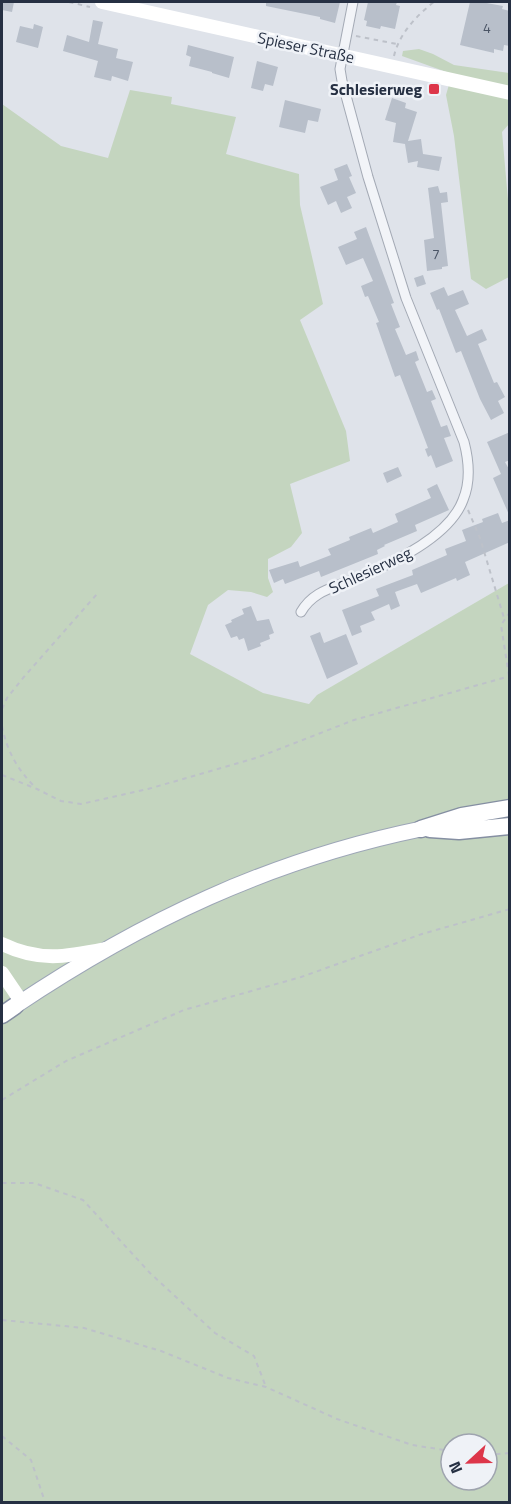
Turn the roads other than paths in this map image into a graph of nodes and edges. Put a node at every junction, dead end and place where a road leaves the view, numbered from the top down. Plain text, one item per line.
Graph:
1 (102, 2) edge
2 (353, 2) edge
3 (343, 55) junction
4 (510, 93) edge
5 (302, 612) dead end
6 (510, 808) edge
7 (510, 826) edge
8 (421, 829) junction
9 (2, 944) edge
10 (110, 948) junction
11 (2, 973) edge
12 (2, 986) edge
13 (12, 1007) edge

1 - 3 street, Spieser Straße
2 - 3 street, Schlesierweg
3 - 4 street, Spieser Straße
3 - 5 street, Schlesierweg
6 - 8 highway
7 - 8 highway
8 - 10 main road
9 - 10 street
10 - 13 main road
11 - 13 street
12 - 13 street

